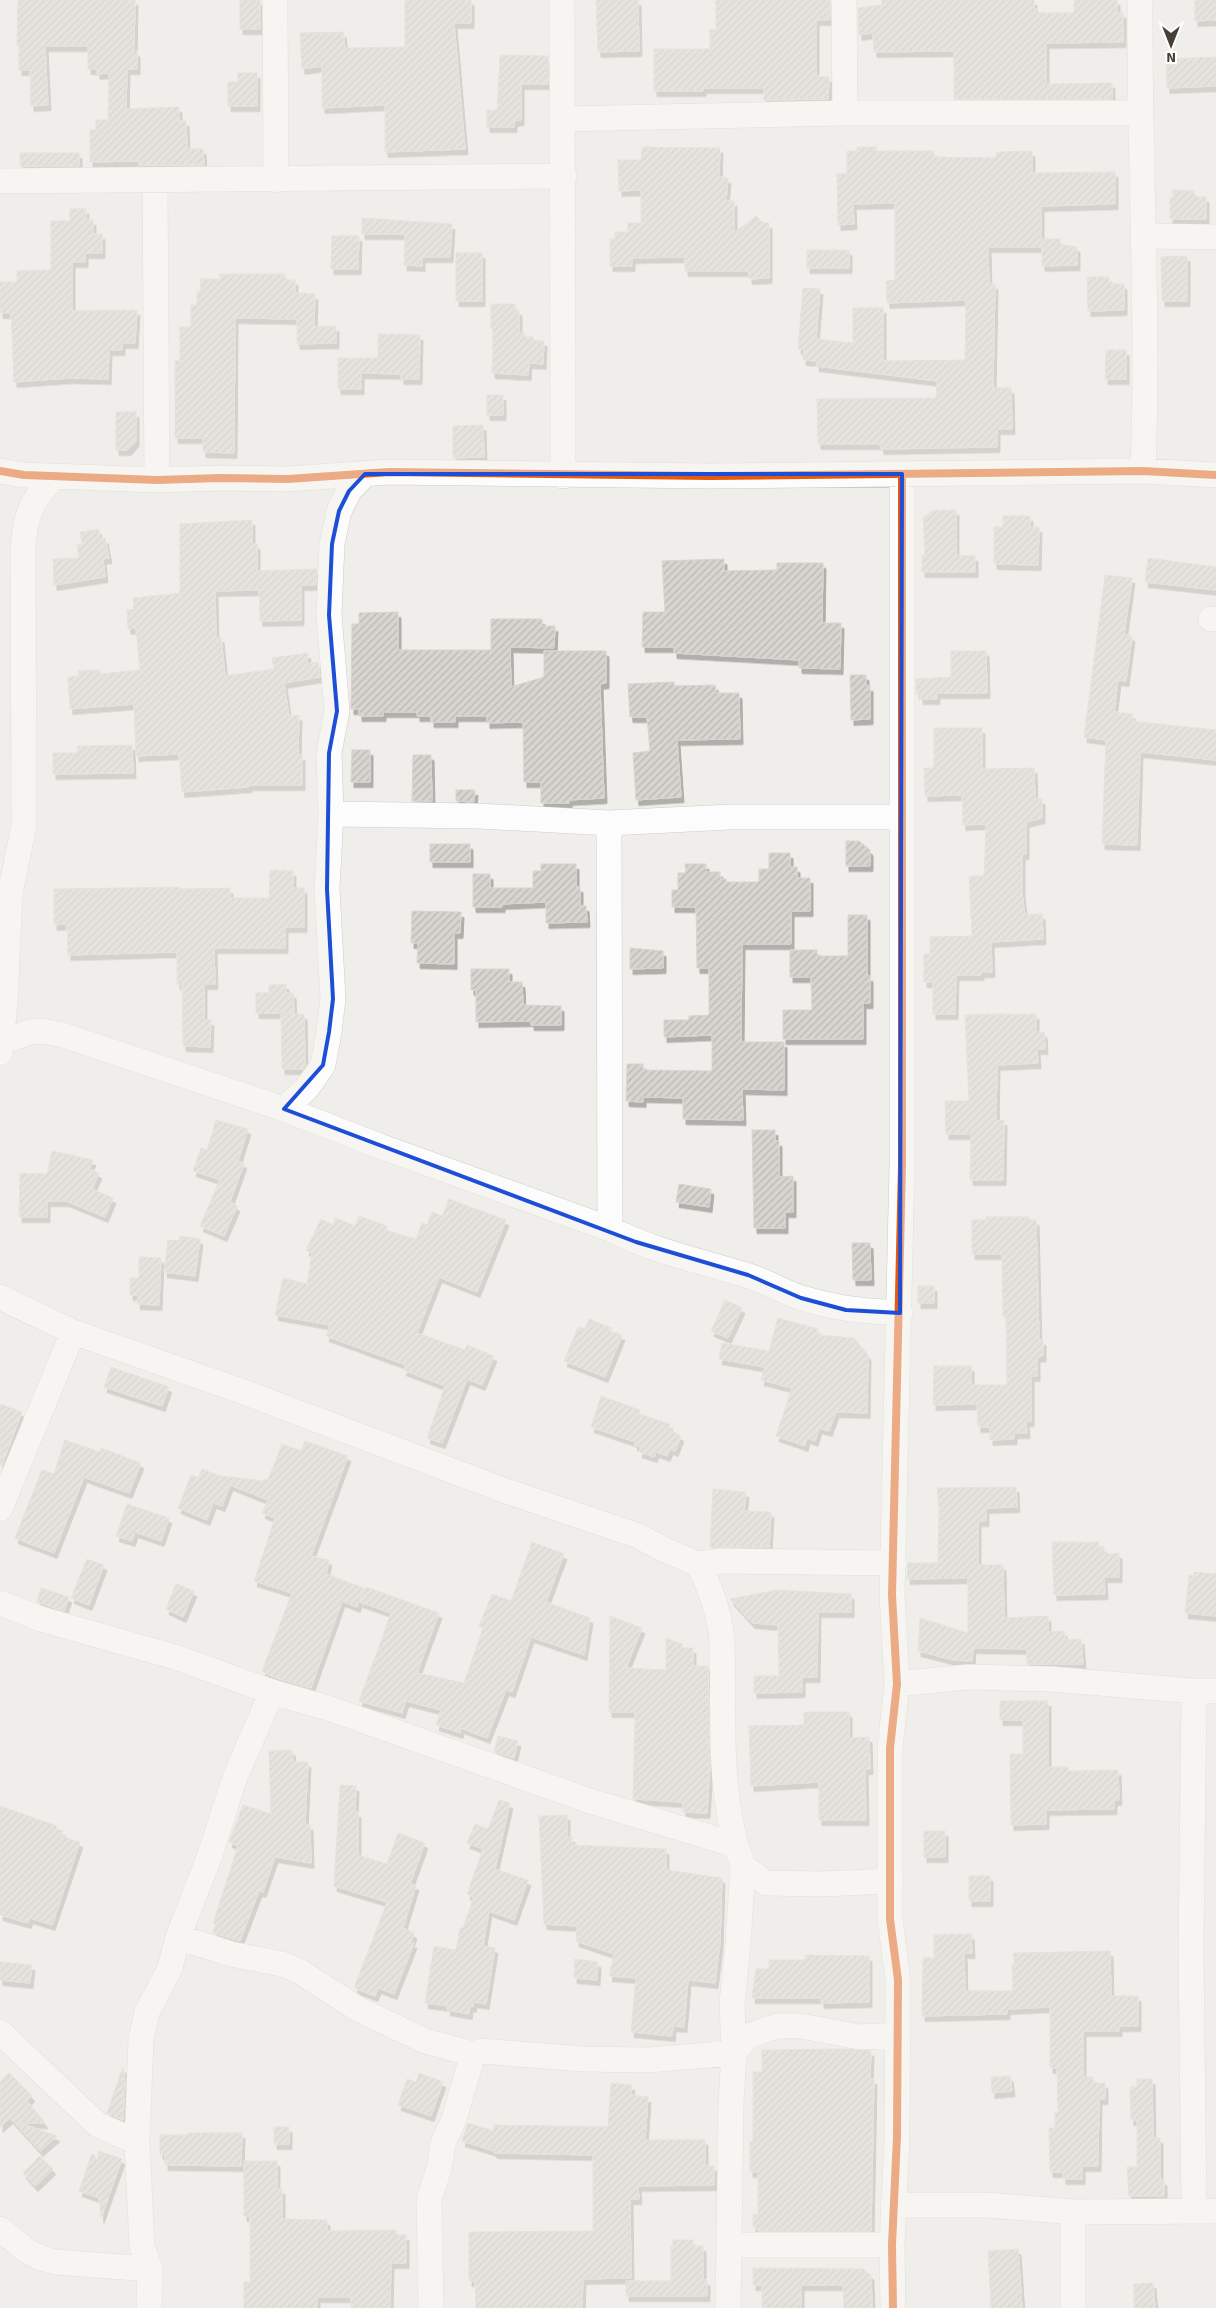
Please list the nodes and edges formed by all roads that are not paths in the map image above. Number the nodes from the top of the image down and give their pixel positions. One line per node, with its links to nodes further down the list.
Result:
1 (275, 0): 11 (street)
2 (562, 0): 7 (street)
3 (844, 0): 5 (street)
4 (1140, 0): 6 (street)
5 (845, 113): 6 (street); 7 (street)
6 (1139, 113): 12 (street)
7 (561, 119): 8 (street)
8 (564, 176): 11 (street); 19 (street)
9 (0, 180): 10 (street)
10 (155, 180): 11 (street); 21 (street)
11 (276, 180)
12 (1143, 236): 13 (street); 14 (street)
13 (1216, 237)
14 (1143, 471): 17 (street); 18 (street)
15 (0, 472): 20 (street)
16 (365, 474): 19 (street); 21 (street); 22 (street)
17 (902, 474): 19 (street); 23 (street)
18 (1216, 475)
19 (563, 476)
20 (54, 477): 21 (street); 25 (street)
21 (157, 480)
22 (331, 814): 24 (street); 26 (street)
23 (903, 817): 24 (street); 29 (street)
24 (609, 822): 27 (street)
25 (0, 1046): 26 (street)
26 (284, 1109): 27 (street)
27 (610, 1229): 29 (street)
28 (0, 1297): 30 (street)
29 (900, 1313): 32 (street)
30 (73, 1332): 31 (street); 33 (street)
31 (0, 1509)
32 (894, 1563): 33 (street); 35 (street)
33 (698, 1564): 38 (street)
34 (0, 1603): 37 (street)
35 (896, 1684): 36 (street); 39 (street)
36 (1205, 1691): 47 (street)
37 (272, 1692): 38 (street); 40 (street)
38 (740, 1856): 39 (street); 43 (street)
39 (891, 1881): 42 (street)
40 (178, 1938): 44 (street); 45 (street)
41 (0, 2032): 45 (street)
42 (898, 2035): 43 (street); 46 (street)
43 (734, 2053): 44 (street); 50 (street)
44 (473, 2054): 54 (street)
45 (137, 2142): 52 (street)
46 (893, 2205): 48 (street); 51 (street)
47 (1205, 2210): 48 (street)
48 (1073, 2212): 57 (street)
49 (0, 2229): 52 (street)
50 (729, 2245): 51 (street); 55 (street)
51 (892, 2245): 56 (street)
52 (150, 2268): 53 (street)
53 (148, 2308)
54 (431, 2308)
55 (728, 2308)
56 (894, 2308)
57 (1073, 2308)

